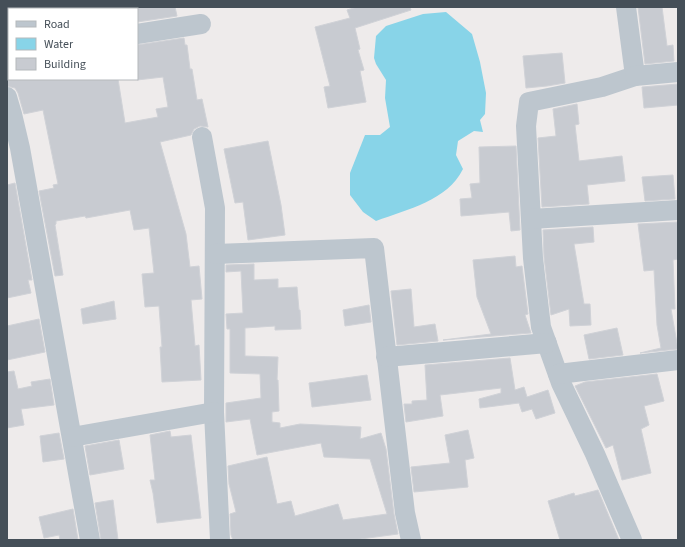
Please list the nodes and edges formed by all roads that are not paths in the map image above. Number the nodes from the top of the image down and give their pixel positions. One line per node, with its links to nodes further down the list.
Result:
1 (626, 7): 5 (street)
2 (201, 24): 3 (street)
3 (138, 34)
4 (678, 72): 5 (street)
5 (636, 76): 9 (street)
6 (7, 97): 16 (street)
7 (202, 138): 10 (street)
8 (678, 210): 9 (street)
9 (531, 219): 11 (street)
10 (215, 254): 12 (street); 15 (street)
11 (547, 343): 12 (street); 14 (street)
12 (386, 357): 19 (street)
13 (678, 360): 14 (street)
14 (558, 374): 20 (street)
15 (214, 412): 16 (street); 18 (street)
16 (72, 437): 17 (street)
17 (90, 540)
18 (220, 540)
19 (411, 540)
20 (632, 540)

